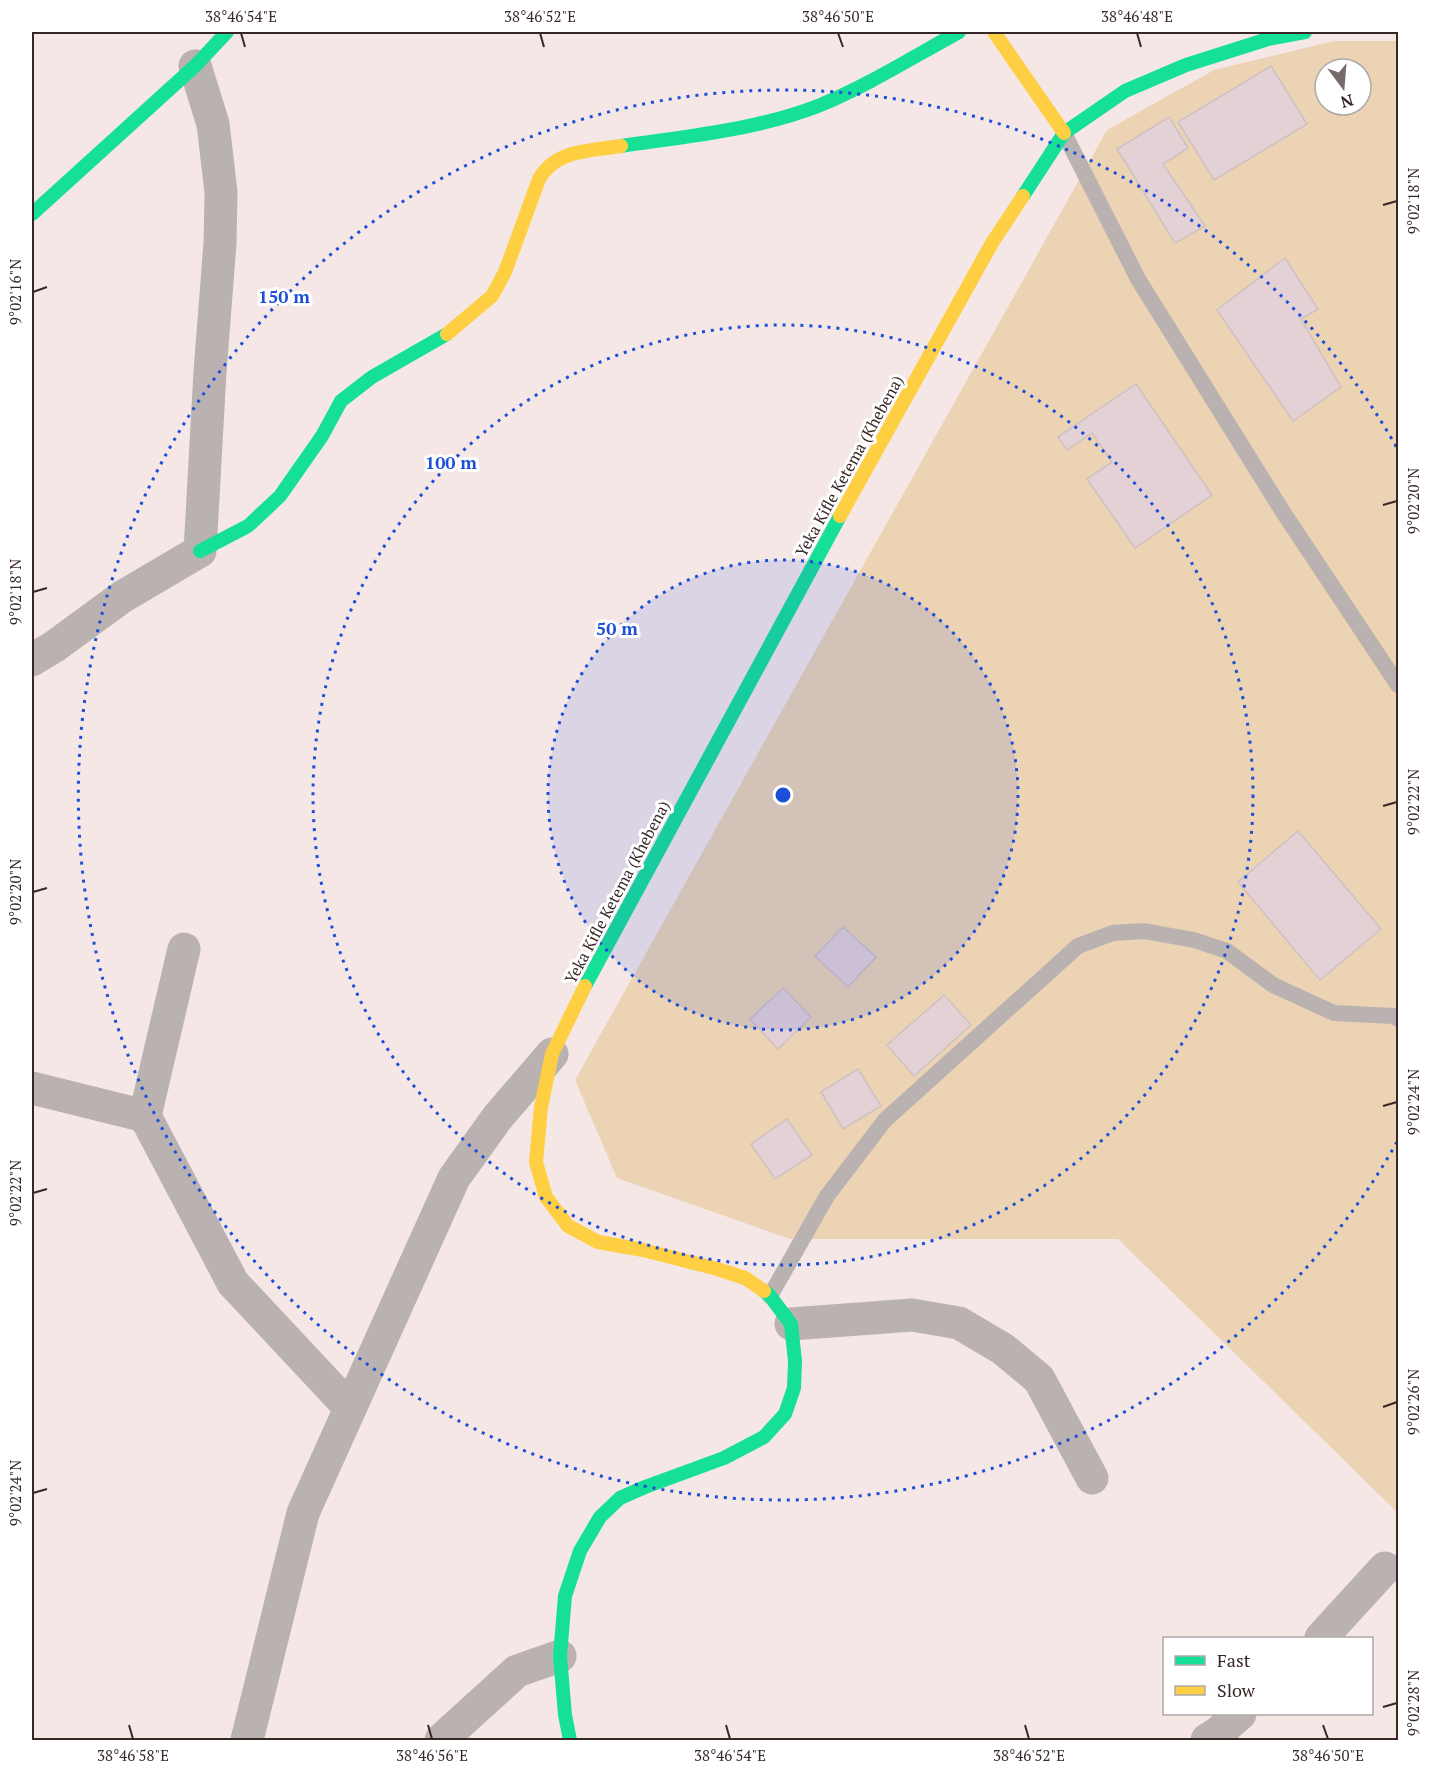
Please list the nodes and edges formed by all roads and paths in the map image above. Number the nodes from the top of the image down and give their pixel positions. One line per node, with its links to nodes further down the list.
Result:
1 (227, 32): 5 (main road)
2 (960, 32): 8 (main road)
3 (994, 32): 6 (main road)
4 (1305, 32): 6 (main road, Yeka Kifle Ketema (Khebena))
5 (195, 66): 7 (main road); 8 (street)
6 (1064, 133): 10 (lane); 13 (main road, Yeka Kifle Ketema (Khebena))
7 (32, 214)
8 (200, 551): 9 (street)
9 (32, 660)
10 (1398, 685)
11 (184, 949): 15 (street)
12 (1398, 1019): 16 (lane)
13 (552, 1054): 16 (main road, Yeka Kifle Ketema (Khebena)); 18 (street)
14 (32, 1088): 15 (street)
15 (145, 1116): 18 (street)
16 (770, 1296): 17 (main road, Yeka Kifle Ketema (Khebena))
17 (791, 1324): 19 (street); 22 (main road)
18 (350, 1408): 24 (street)
19 (1092, 1478)
20 (1385, 1568): 21 (street)
21 (1322, 1637)
22 (560, 1656): 25 (street); 26 (main road)
23 (1238, 1715): 27 (street)
24 (247, 1740)
25 (441, 1740)
26 (570, 1740)
27 (1207, 1740)

